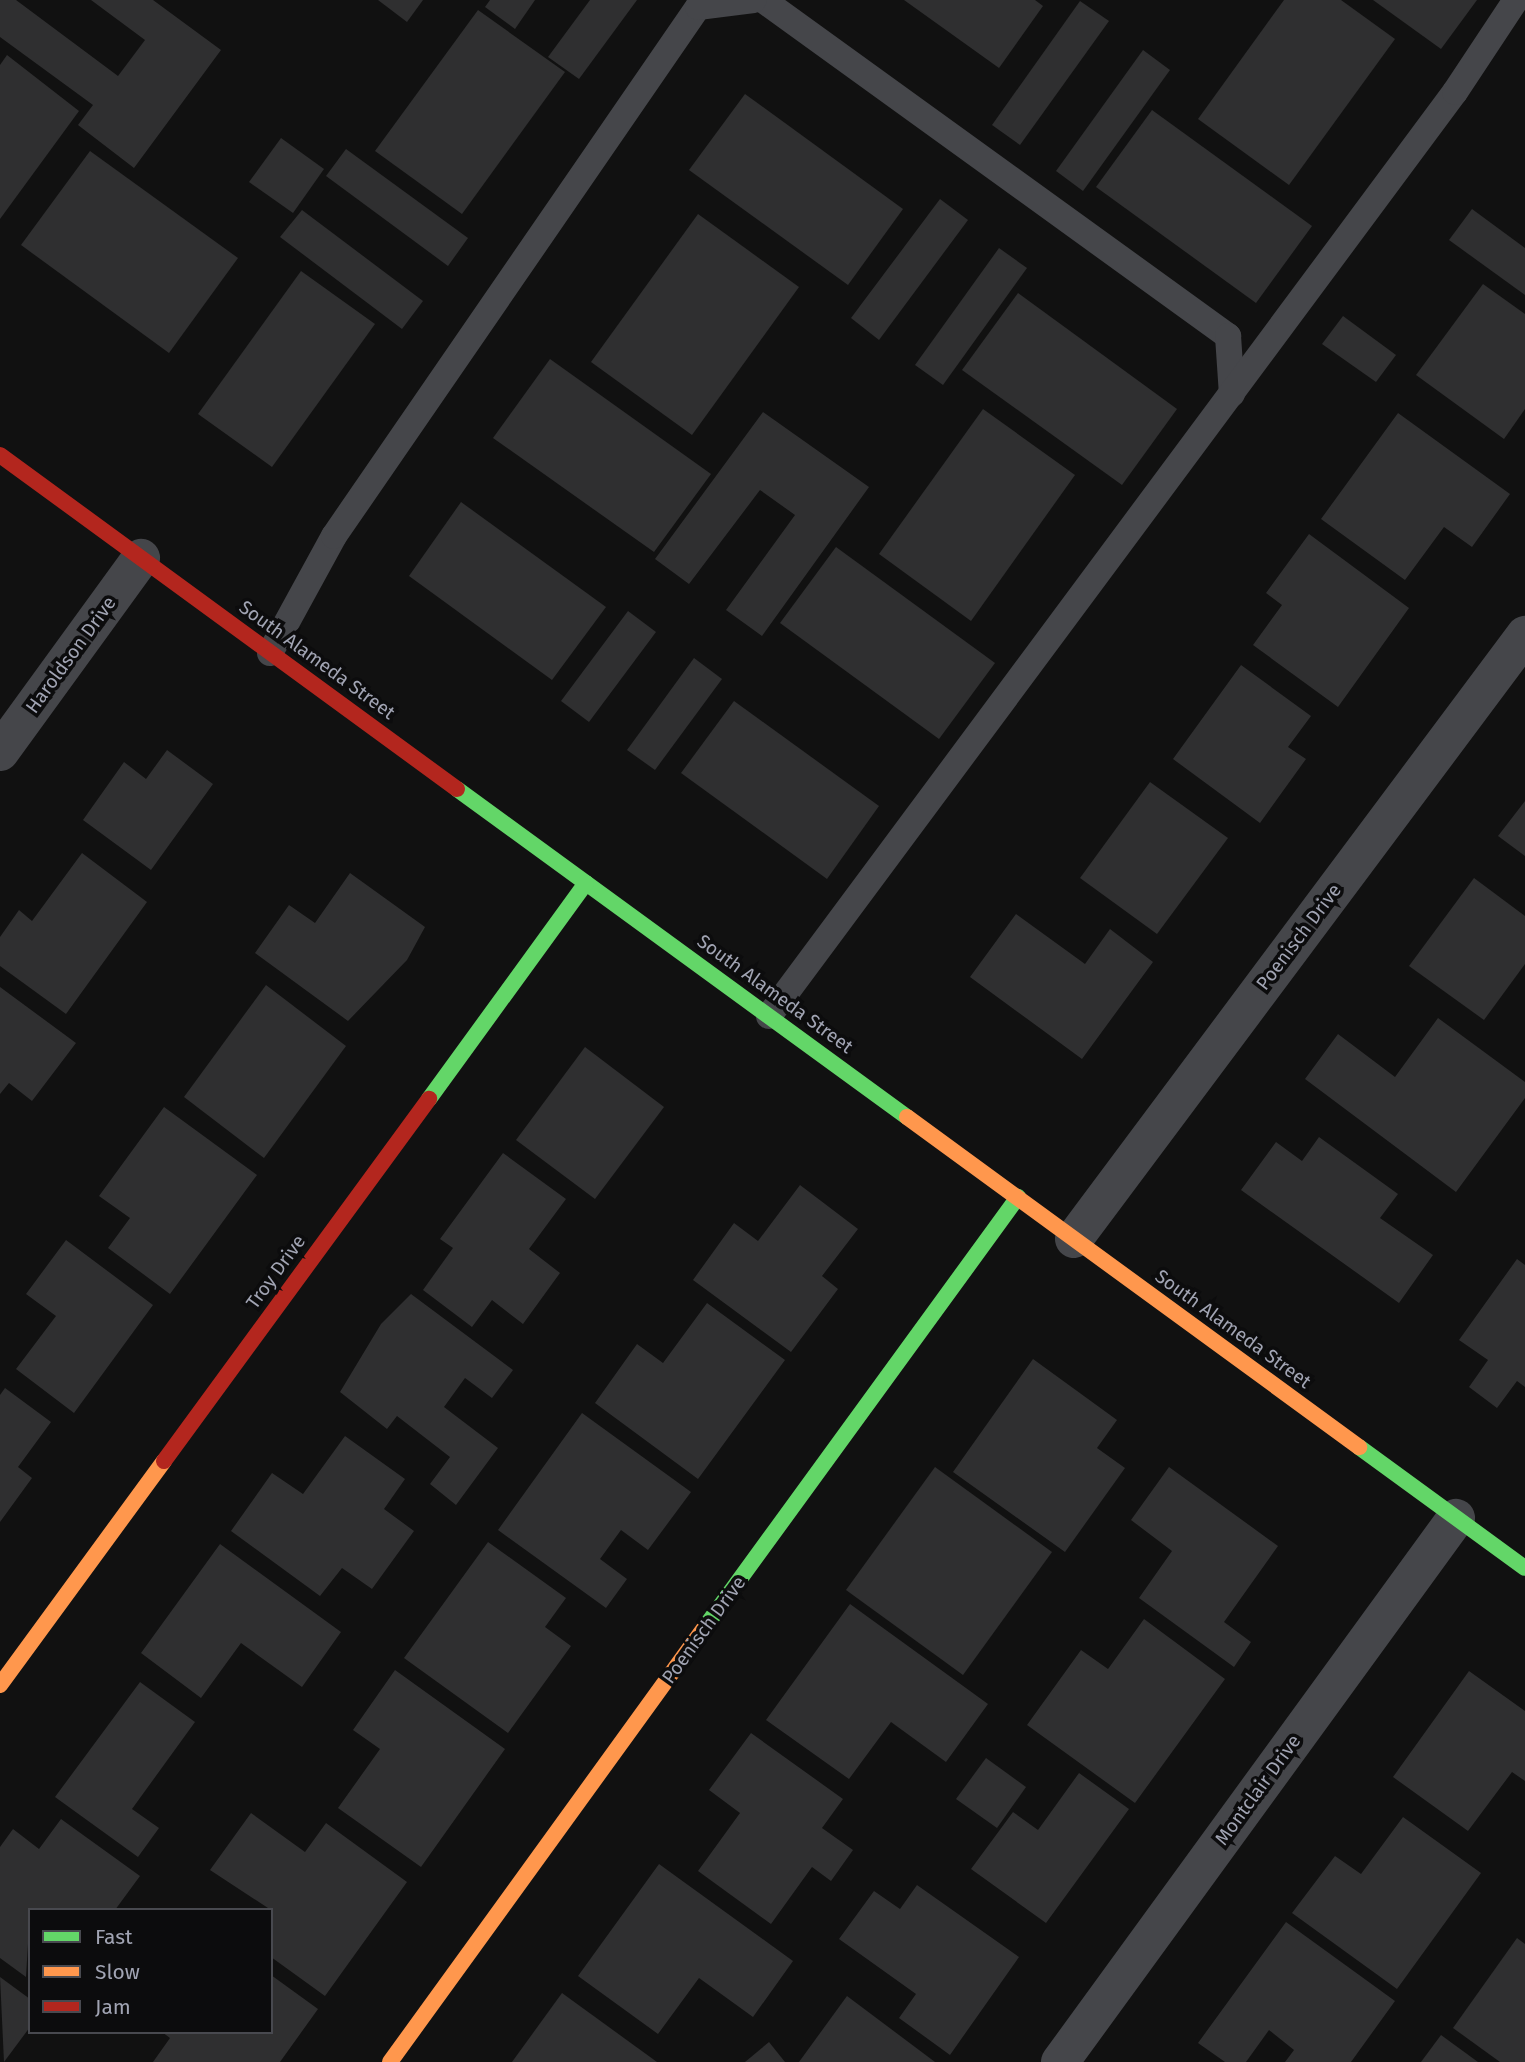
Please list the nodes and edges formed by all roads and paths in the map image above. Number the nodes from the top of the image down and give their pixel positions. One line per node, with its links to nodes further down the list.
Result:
1 (754, 0): 8 (lane)
2 (763, 0): 4 (lane)
3 (1516, 0): 4 (lane)
4 (1232, 394): 11 (lane)
5 (0, 455): 6 (street, South Alameda Street)
6 (141, 558): 8 (street, South Alameda Street); 9 (street, Haroldson Drive)
7 (1525, 635): 13 (street, Poenisch Drive)
8 (270, 653): 10 (street, South Alameda Street)
9 (0, 752)
10 (586, 883): 11 (street, South Alameda Street); 16 (street, Troy Drive)
11 (769, 1016): 12 (street, South Alameda Street)
12 (1018, 1197): 13 (street, South Alameda Street); 17 (street, Poenisch Drive)
13 (1074, 1239): 14 (street, South Alameda Street)
14 (1456, 1518): 15 (street, South Alameda Street); 18 (street, Montclair Drive)
15 (1525, 1568)
16 (0, 1685)
17 (390, 2062)
18 (1060, 2062)

